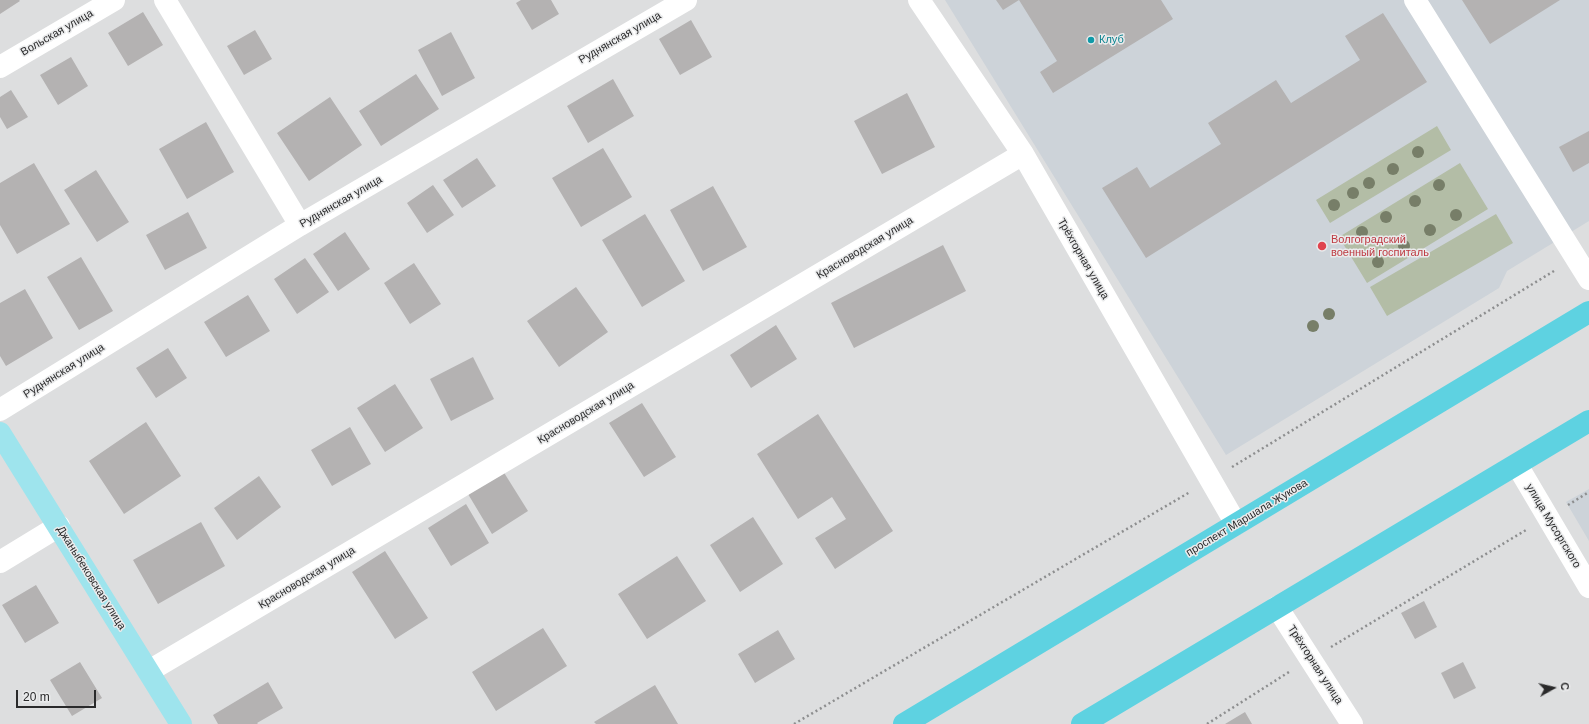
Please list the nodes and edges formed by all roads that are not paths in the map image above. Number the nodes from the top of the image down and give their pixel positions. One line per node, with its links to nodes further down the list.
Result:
1 (114, 0): 6 (street, Вольская улица)
2 (165, 0): 8 (street)
3 (686, 0): 8 (street, Руднянская улица)
4 (919, 0): 7 (street, Трёхгорная улица)
5 (1415, 0): 9 (street)
6 (0, 67)
7 (1023, 154): 15 (street, Трёхгорная улица); 20 (street, Красноводская улица)
8 (300, 226): 11 (street, Руднянская улица)
9 (1589, 278)
10 (1589, 312): 15 (highway, проспект Маршала Жукова)
11 (0, 410)
12 (1589, 421): 14 (highway)
13 (0, 433): 16 (main road, Джаныбековская улица)
14 (1517, 465): 18 (street, улица Мусоргского); 19 (highway)
15 (1236, 524): 22 (highway, проспект Маршала Жукова)
16 (59, 526): 17 (street); 20 (main road, Джаныбековская улица)
17 (0, 562)
18 (1589, 587)
19 (1277, 607): 23 (highway); 24 (street, Трёхгорная улица)
20 (149, 672): 21 (main road, Джаныбековская улица)
21 (181, 724)
22 (904, 724)
23 (1082, 724)
24 (1352, 724)

